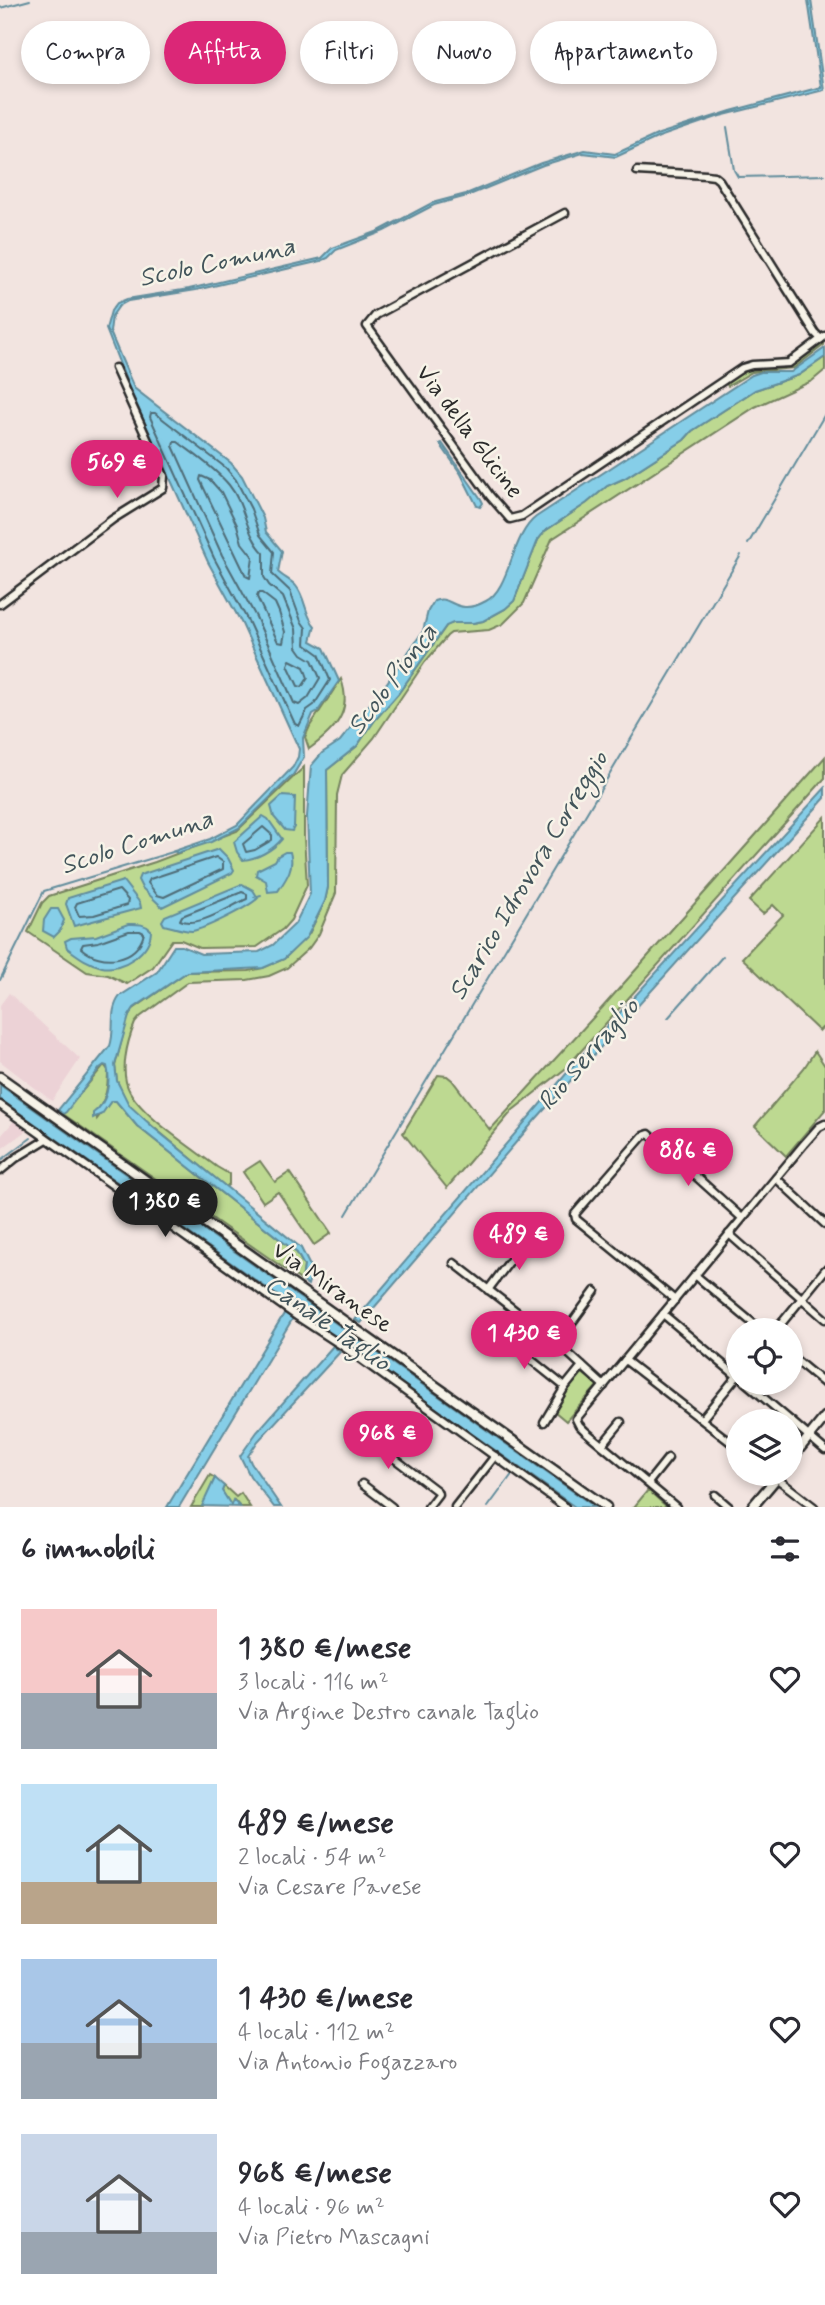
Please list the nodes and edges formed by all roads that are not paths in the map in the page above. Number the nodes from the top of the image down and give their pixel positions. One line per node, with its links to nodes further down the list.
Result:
1 (637, 171): 3 (street, Via della Glicine)
2 (565, 213): 3 (street, Via della Glicine)
3 (823, 337)
4 (115, 368): 5 (street)
5 (0, 604)
6 (0, 1077): 63 (main road, Via Miranese)
7 (0, 1105): 9 (street)
8 (825, 1124): 13 (street)
9 (47, 1139): 11 (street); 52 (street)
10 (721, 1140): 12 (street)
11 (0, 1171)
12 (692, 1172): 14 (street); 24 (street)
13 (776, 1178): 14 (street); 15 (street)
14 (742, 1218): 16 (street)
15 (825, 1224)
16 (729, 1234): 20 (street); 23 (street)
17 (528, 1237): 21 (street)
18 (454, 1263): 21 (street)
19 (825, 1270): 23 (street)
20 (695, 1275): 24 (street); 26 (street)
21 (488, 1290): 30 (street)
22 (595, 1292): 30 (street)
23 (802, 1298): 27 (street); 28 (street)
24 (675, 1300): 25 (street)
25 (663, 1314): 31 (street); 33 (street)
26 (747, 1318)
27 (785, 1318)
28 (825, 1319)
29 (499, 1334): 37 (street)
30 (557, 1343): 32 (street)
31 (625, 1360): 36 (street); 42 (street)
32 (582, 1366): 36 (street); 37 (street)
33 (726, 1366)
34 (803, 1366): 35 (street)
35 (825, 1384)
36 (604, 1386): 50 (street)
37 (565, 1387): 43 (street)
38 (726, 1390): 42 (street)
39 (760, 1395): 40 (street)
40 (777, 1409)
41 (825, 1418): 47 (main road)
42 (702, 1419): 48 (street)
43 (544, 1422)
44 (621, 1422): 50 (street)
45 (803, 1432): 47 (street)
46 (361, 1433): 60 (street)
47 (809, 1437): 49 (main road); 51 (street)
48 (726, 1438)
49 (803, 1444)
50 (602, 1445): 54 (street)
51 (825, 1450)
52 (495, 1456): 61 (street); 62 (street)
53 (668, 1458): 54 (street)
54 (648, 1483): 64 (street)
55 (362, 1484): 59 (street)
56 (768, 1486): 66 (main road)
57 (789, 1486): 67 (street)
58 (715, 1495): 65 (street)
59 (391, 1507)
60 (428, 1507)
61 (455, 1507)
62 (565, 1507)
63 (606, 1507)
64 (676, 1507)
65 (729, 1507)
66 (752, 1507)
67 (814, 1507)

